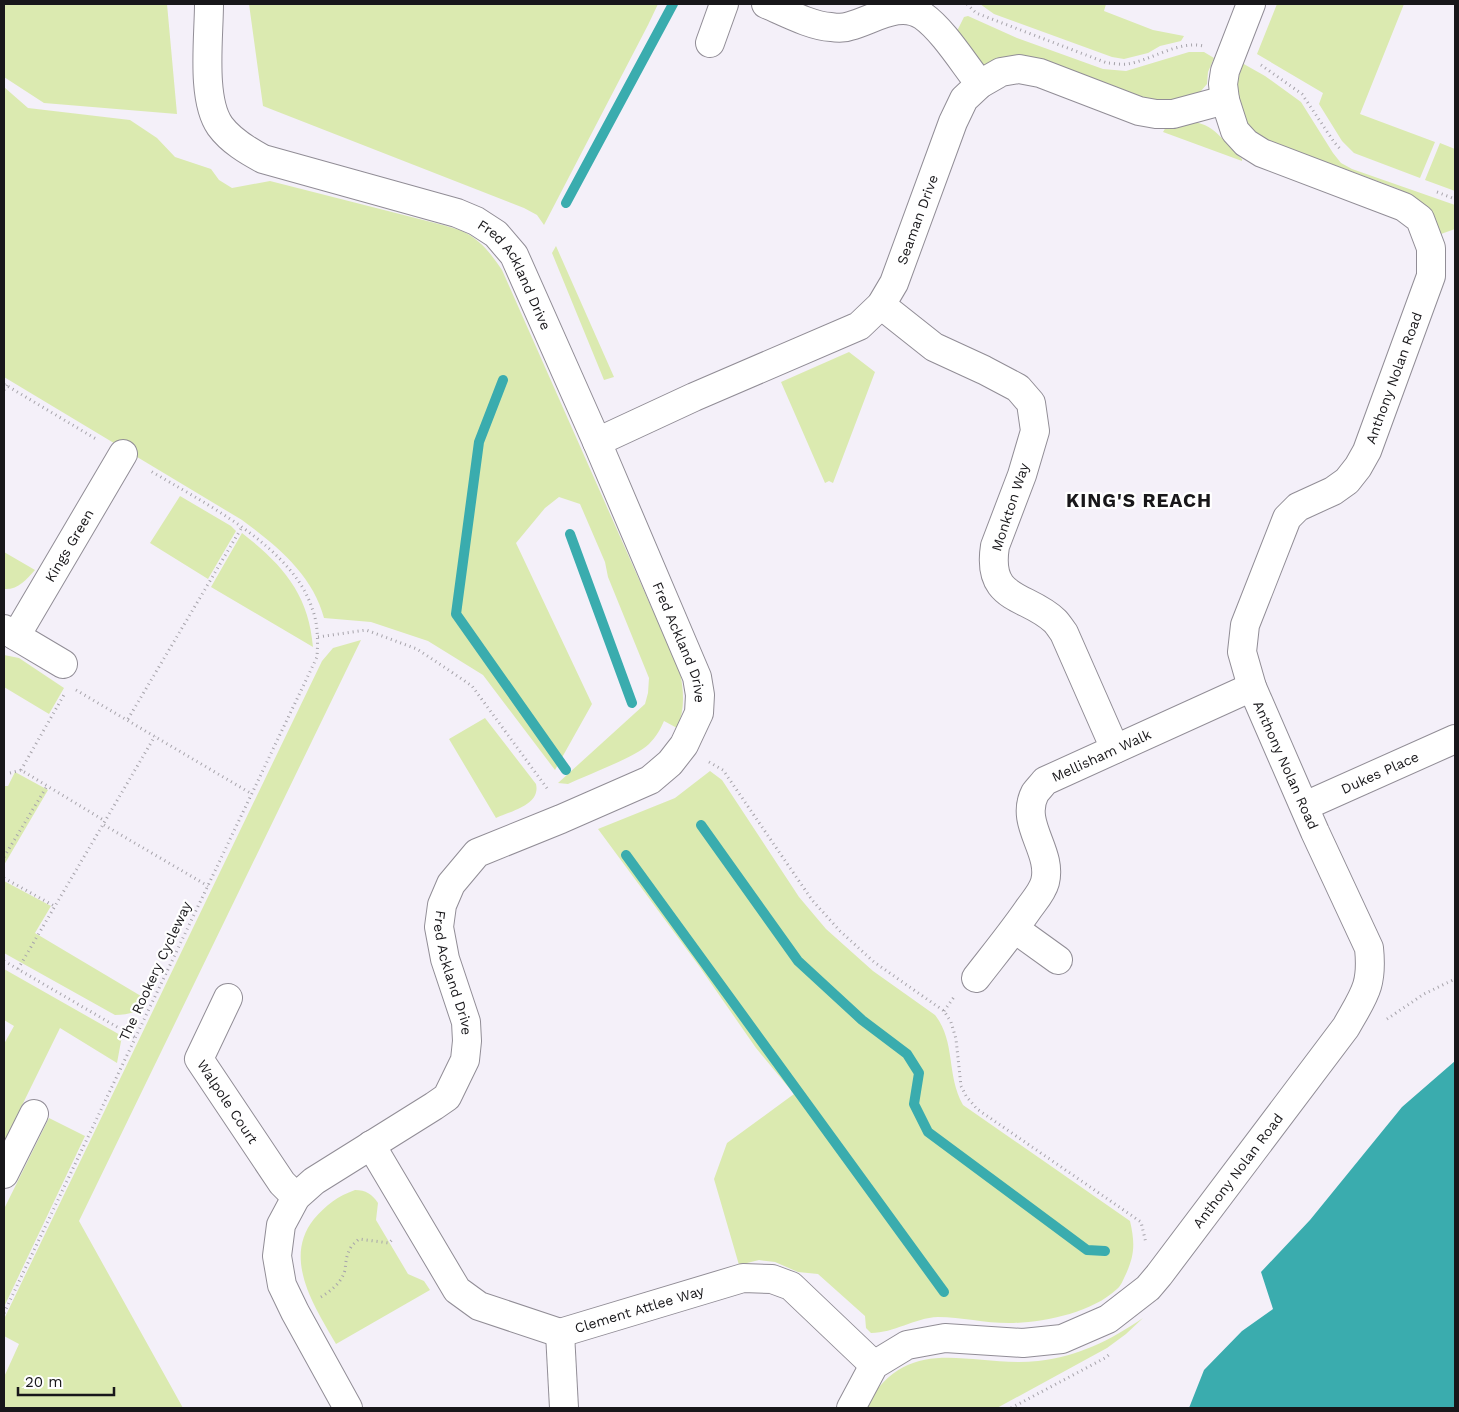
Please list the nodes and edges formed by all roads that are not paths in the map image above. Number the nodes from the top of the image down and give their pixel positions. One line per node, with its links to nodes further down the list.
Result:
1 (210, 4): 9 (street, Fred Ackland Drive)
2 (724, 4): 5 (street)
3 (766, 4): 6 (street)
4 (1250, 4): 7 (street, Anthony Nolan Road)
5 (710, 44)
6 (980, 84): 7 (street, Seaman Drive); 8 (street, Seaman Drive)
7 (1224, 100): 13 (street, Anthony Nolan Road)
8 (881, 305): 9 (street, Seaman Drive); 15 (street, Monkton Way)
9 (597, 442): 22 (street, Fred Ackland Drive)
10 (123, 454): 11 (street, Kings Green)
11 (10, 632): 12 (street, Kings Green)
12 (66, 675)
13 (1252, 687): 15 (street, Mellisham Walk); 16 (street, Anthony Nolan Road)
14 (1455, 738): 16 (street, Dukes Place)
15 (1115, 749): 17 (street, Mellisham Walk)
16 (1304, 806): 26 (street, Anthony Nolan Road)
17 (1015, 929): 18 (street); 19 (street, Mellisham Walk)
18 (1058, 960)
19 (976, 978)
20 (228, 998): 24 (street, Walpole Court)
21 (34, 1114): 23 (street)
22 (371, 1145): 24 (street, Fred Ackland Drive); 25 (street, Clement Attlee Way)
23 (4, 1174)
24 (296, 1198): 27 (street, Fred Ackland Drive)
25 (560, 1333): 26 (street, Clement Attlee Way); 28 (street)
26 (874, 1365): 29 (street)
27 (348, 1408)
28 (564, 1408)
29 (851, 1408)

